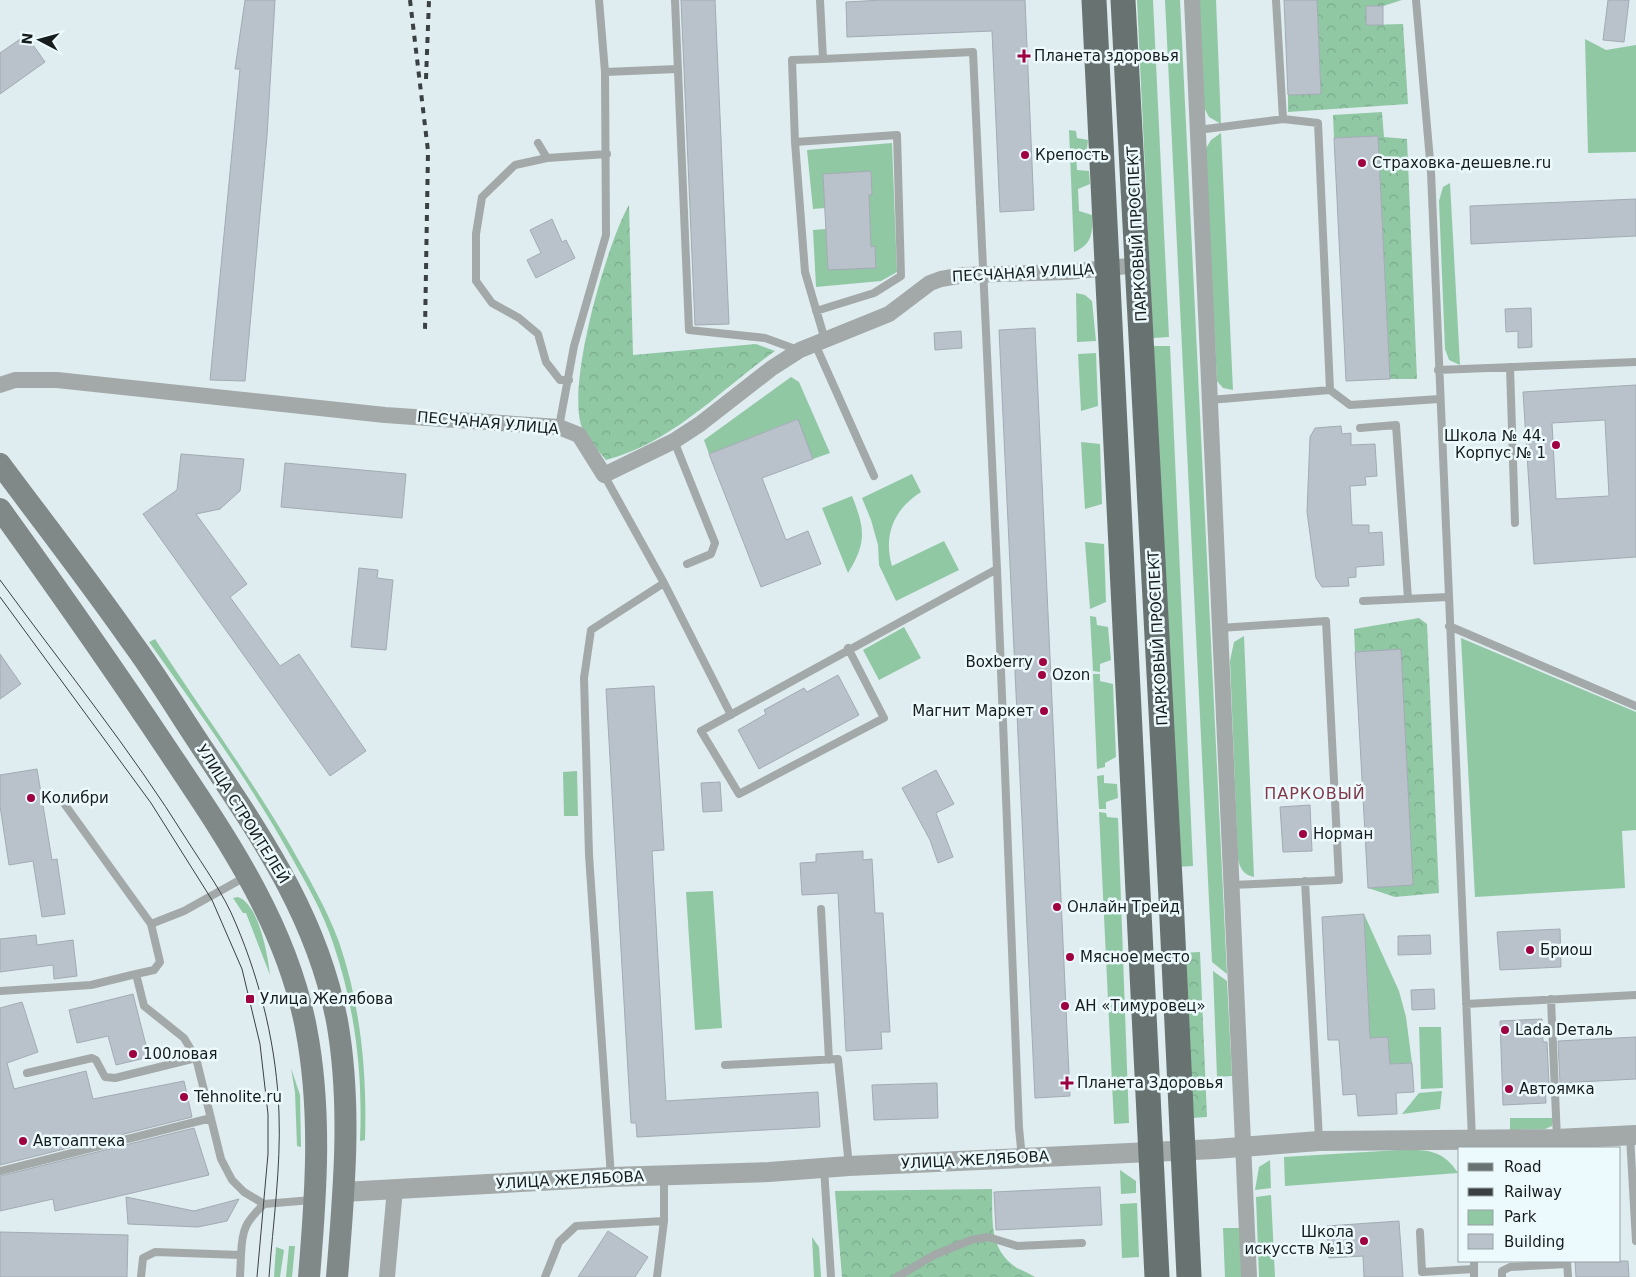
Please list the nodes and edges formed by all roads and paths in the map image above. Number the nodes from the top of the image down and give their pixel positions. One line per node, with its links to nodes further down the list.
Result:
1 (599, 0): 11 (lane)
2 (675, 0): 10 (lane)
3 (820, 0): 9 (lane)
4 (1094, 0): 19 (main road, ПАРКОВЫЙ ПРОСПЕКТ)
5 (1123, 0): 18 (main road, ПАРКОВЫЙ ПРОСПЕКТ)
6 (1192, 0): 13 (street)
7 (1276, 0): 12 (lane)
8 (1416, 0): 25 (lane)
9 (823, 59): 14 (lane); 20 (lane)
10 (677, 69): 11 (lane); 22 (lane)
11 (605, 72): 16 (lane)
12 (1283, 119): 13 (lane); 28 (lane)
13 (1198, 130): 30 (street)
14 (795, 142): 21 (lane); 21 (lane)
15 (538, 143): 17 (lane)
16 (607, 154): 17 (lane); 26 (lane)
17 (547, 158): 26 (lane)
18 (1139, 265): 19 (street, ПЕСЧАНАЯ УЛИЦА); 71 (main road, ПАРКОВЫЙ ПРОСПЕКТ)
19 (1109, 267): 20 (street, ПЕСЧАНАЯ УЛИЦА); 72 (main road, ПАРКОВЫЙ ПРОСПЕКТ)
20 (984, 275): 22 (street, ПЕСЧАНАЯ УЛИЦА); 40 (lane)
21 (816, 311): 22 (lane)
22 (813, 345): 33 (street, ПЕСЧАНАЯ УЛИЦА); 36 (lane)
23 (1636, 362): 24 (lane)
24 (1510, 367): 25 (lane); 38 (lane)
25 (1438, 370): 29 (lane)
26 (569, 380): 31 (lane)
27 (0, 385): 31 (street, ПЕСЧАНАЯ УЛИЦА)
28 (1330, 390): 29 (lane); 30 (lane)
29 (1439, 399): 42 (lane)
30 (1210, 400): 46 (street)
31 (559, 427): 35 (street, ПЕСЧАНАЯ УЛИЦА)
32 (1360, 428): 43 (lane)
33 (674, 441): 35 (street, ПЕСЧАНАЯ УЛИЦА); 39 (lane)
34 (0, 464): 81 (main road, УЛИЦА СТРОИТЕЛЕЙ)
35 (604, 475): 41 (lane)
36 (874, 476)
37 (0, 509): 51 (main road, УЛИЦА СТРОИТЕЛЕЙ)
38 (1515, 523)
39 (687, 564)
40 (997, 569): 47 (lane); 73 (lane)
41 (664, 583): 49 (lane); 78 (lane)
42 (1448, 596): 43 (lane); 45 (lane)
43 (1408, 599): 44 (lane)
44 (1363, 602)
45 (1449, 626): 48 (lane); 60 (lane)
46 (1220, 628): 52 (lane); 53 (street)
47 (848, 648): 49 (lane); 49 (lane)
48 (1636, 706)
49 (731, 715)
50 (63, 802): 55 (lane)
51 (248, 875): 55 (lane); 82 (main road, УЛИЦА СТРОИТЕЛЕЙ)
52 (1305, 882): 53 (lane); 67 (lane)
53 (1232, 885): 70 (street)
54 (821, 908): 62 (lane)
55 (151, 924): 56 (lane)
56 (136, 974): 57 (lane); 61 (lane)
57 (0, 991)
58 (1636, 995): 59 (lane)
59 (1551, 999): 60 (lane); 69 (lane)
60 (1466, 1004): 68 (lane)
61 (196, 1058): 64 (lane); 65 (lane)
62 (829, 1060): 63 (lane); 74 (lane)
63 (725, 1065)
64 (27, 1073)
65 (211, 1118): 76 (lane); 83 (lane)
66 (1633, 1136): 69 (street, УЛИЦА ЖЕЛЯБОВА); 77 (lane)
67 (1319, 1140): 68 (street, УЛИЦА ЖЕЛЯБОВА); 70 (street, УЛИЦА ЖЕЛЯБОВА)
68 (1472, 1144): 69 (street, УЛИЦА ЖЕЛЯБОВА)
69 (1558, 1144)
70 (1242, 1147): 71 (street, УЛИЦА ЖЕЛЯБОВА); 103 (street)
71 (1184, 1150): 72 (street, УЛИЦА ЖЕЛЯБОВА); 102 (main road, ПАРКОВЫЙ ПРОСПЕКТ)
72 (1151, 1151): 73 (street, УЛИЦА ЖЕЛЯБОВА); 101 (main road, ПАРКОВЫЙ ПРОСПЕКТ)
73 (1022, 1158): 74 (street, УЛИЦА ЖЕЛЯБОВА)
74 (848, 1166): 75 (street, УЛИЦА ЖЕЛЯБОВА)
75 (824, 1168): 79 (street, УЛИЦА ЖЕЛЯБОВА); 99 (lane)
76 (0, 1171)
77 (1634, 1173): 86 (lane)
78 (611, 1177): 79 (street, УЛИЦА ЖЕЛЯБОВА); 80 (street, УЛИЦА ЖЕЛЯБОВА)
79 (664, 1177): 84 (lane)
80 (395, 1189): 81 (street, УЛИЦА ЖЕЛЯБОВА); 96 (street)
81 (343, 1192): 82 (main road, УЛИЦА ЖЕЛЯБОВА); 95 (main road, УЛИЦА СТРОИТЕЛЕЙ)
82 (314, 1200): 83 (lane); 94 (main road, УЛИЦА СТРОИТЕЛЕЙ)
83 (264, 1204): 88 (lane)
84 (664, 1221): 97 (lane); 98 (lane)
85 (1420, 1232): 91 (lane)
86 (1636, 1241)
87 (1082, 1243): 100 (lane)
88 (241, 1254): 92 (lane); 93 (lane)
89 (1567, 1262): 104 (lane); 105 (lane)
90 (1474, 1269): 91 (lane)
91 (1422, 1275)
92 (140, 1277)
93 (240, 1277)
94 (309, 1277)
95 (337, 1277)
96 (387, 1277)
97 (544, 1277)
98 (658, 1277)
99 (831, 1277)
100 (897, 1277)
101 (1157, 1277)
102 (1189, 1277)
103 (1249, 1277)
104 (1502, 1277)
105 (1568, 1277)

